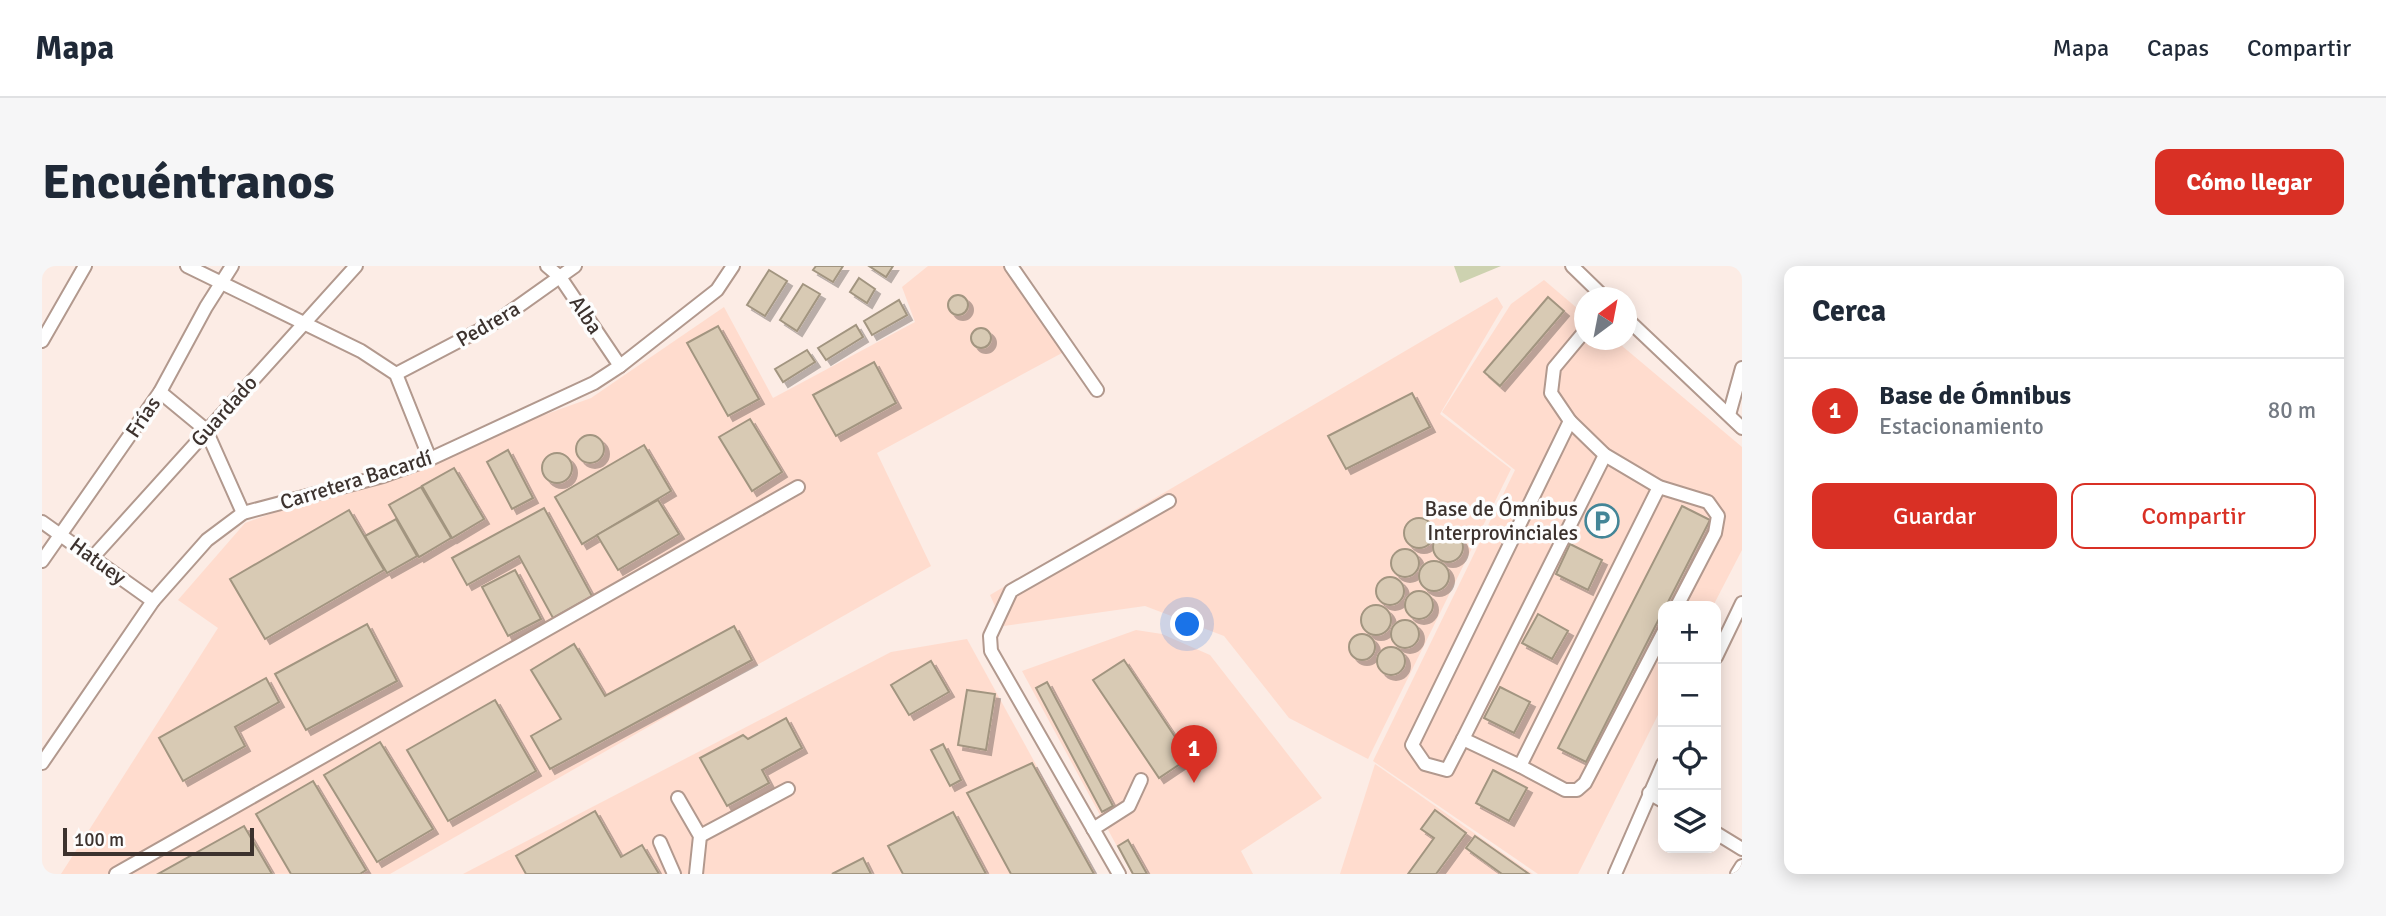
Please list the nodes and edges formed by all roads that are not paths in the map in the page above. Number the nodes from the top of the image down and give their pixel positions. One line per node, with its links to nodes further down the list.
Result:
1 (85, 266): 15 (street)
2 (187, 266): 11 (street)
3 (232, 266): 11 (street, Frías)
4 (356, 266): 13 (street, Guardado)
5 (547, 266): 10 (street, Alba)
6 (575, 266): 10 (street, Pedrera)
7 (733, 266): 17 (street, Carretera Bacardí)
8 (1011, 266): 20 (street)
9 (1572, 266): 12 (street)
10 (560, 277): 17 (street, Alba); 19 (street, Pedrera)
11 (221, 284): 13 (street); 21 (street, Frías)
12 (1594, 287)
13 (304, 324): 19 (street); 25 (street, Guardado)
14 (1637, 328): 22 (street)
15 (42, 341)
16 (1574, 344): 23 (street)
17 (620, 366): 27 (street, Carretera Bacardí)
18 (1742, 368): 22 (street)
19 (396, 374): 27 (street)
20 (1097, 390)
21 (160, 392): 25 (street); 33 (street, Frías)
22 (1729, 415): 24 (street)
23 (1570, 421): 26 (street); 41 (street)
24 (1742, 428)
25 (206, 430): 31 (street); 34 (street, Guardado)
26 (1605, 455): 29 (street); 41 (street)
27 (430, 459): 31 (street, Carretera Bacardí)
28 (798, 487): 56 (street)
29 (1659, 487): 37 (street); 43 (street)
30 (1168, 501): 50 (street)
31 (243, 513): 36 (street, Carretera Bacardí)
32 (42, 522): 33 (street, Hatuey)
33 (62, 535): 34 (street, Hatuey); 35 (street, Frías)
34 (93, 557): 36 (street, Hatuey)
35 (42, 561)
36 (153, 601): 42 (street, Carretera Bacardí)
37 (1680, 601)
38 (1742, 603): 40 (street)
39 (1658, 643): 43 (street)
40 (1721, 647)
41 (1463, 739): 43 (street)
42 (42, 763)
43 (1520, 766)
44 (1658, 774): 47 (street)
45 (1141, 780): 50 (street)
46 (788, 789): 51 (street)
47 (1649, 793): 49 (street); 60 (street)
48 (678, 798): 51 (street)
49 (1658, 798)
50 (1093, 829): 59 (street)
51 (700, 836): 58 (street)
52 (1721, 836): 54 (street)
53 (660, 842): 57 (street)
54 (1742, 849)
55 (1742, 866): 61 (street)
56 (116, 874)
57 (674, 874)
58 (696, 874)
59 (1119, 874)
60 (1615, 874)
61 (1737, 874)

